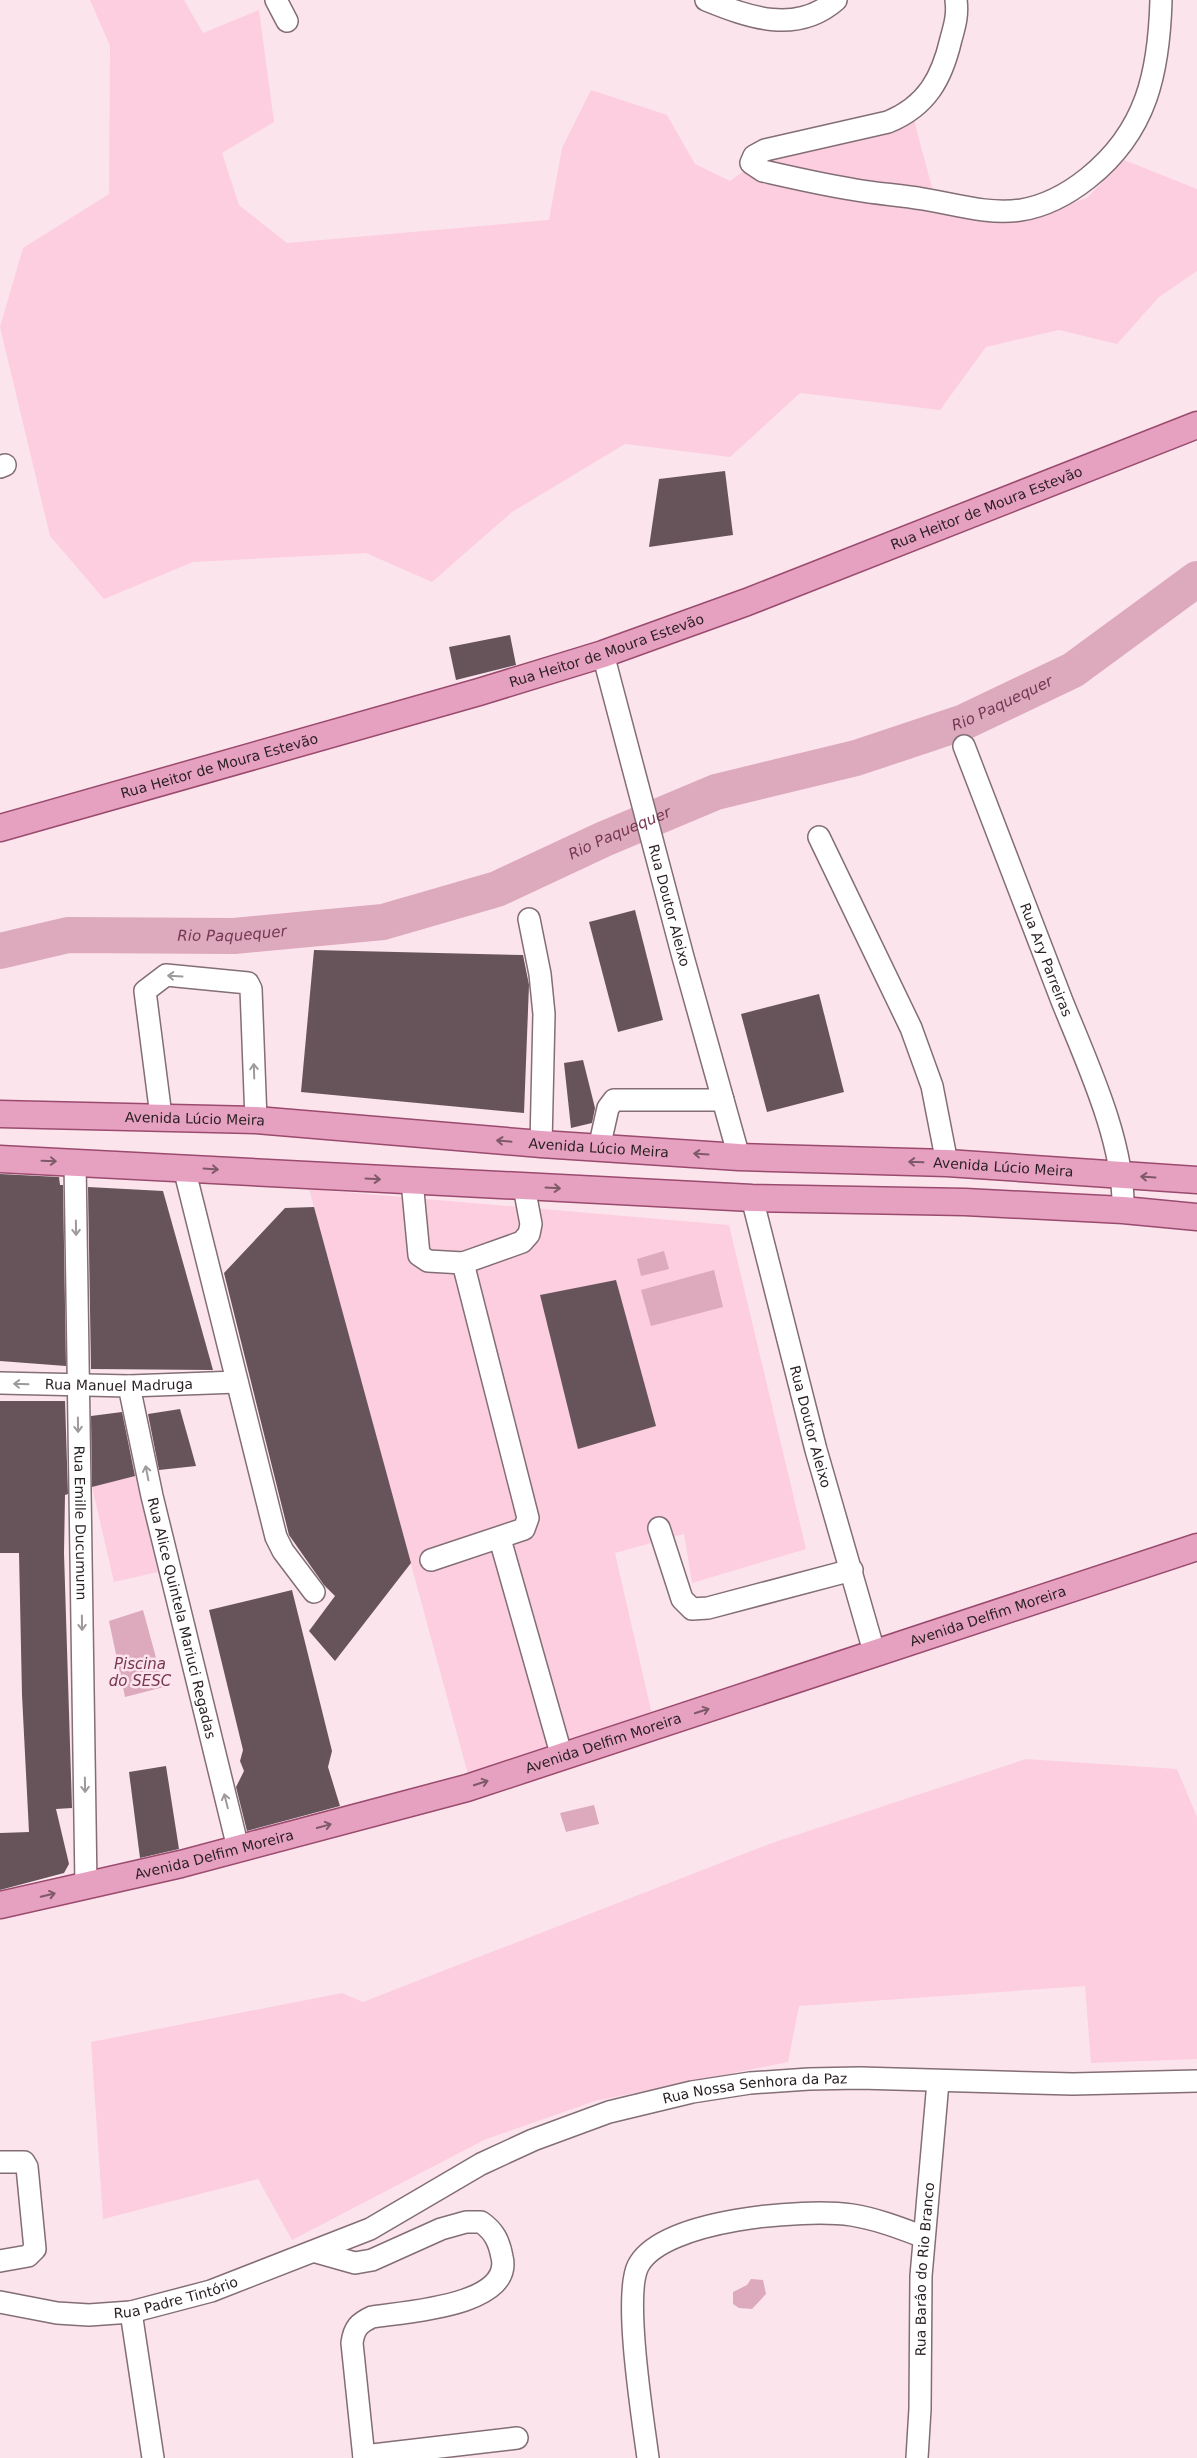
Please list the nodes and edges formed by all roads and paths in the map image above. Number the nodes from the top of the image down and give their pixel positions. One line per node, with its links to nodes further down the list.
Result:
1 (276, 0): 6 (street)
2 (706, 0): 3 (street)
3 (836, 0)
4 (956, 0): 5 (street)
5 (1161, 0)
6 (287, 21)
7 (1197, 425): 8 (main road, Rua Heitor de Moura Estevão)
8 (603, 654): 10 (main road, Rua Heitor de Moura Estevão); 13 (street, Rua Doutor Aleixo)
9 (964, 746): 24 (street, Rua Ary Parreiras)
10 (0, 828)
11 (820, 837): 22 (street)
12 (529, 919): 17 (street)
13 (722, 1100): 18 (street); 19 (street, Rua Doutor Aleixo)
14 (0, 1114): 15 (main road, Avenida Lúcio Meira)
15 (161, 1116): 16 (main road, Avenida Lúcio Meira); 16 (street, one-way to 15)
16 (256, 1120): 17 (main road, Avenida Lúcio Meira, one-way to 16)
17 (541, 1144): 18 (main road, Avenida Lúcio Meira)
18 (599, 1148): 19 (main road, Avenida Lúcio Meira, one-way to 18)
19 (740, 1157): 22 (main road, Avenida Lúcio Meira, one-way to 19)
20 (0, 1159): 21 (main road, one-way to 21)
21 (75, 1162): 23 (main road); 34 (street, Rua Emille Ducumunn, one-way to 34)
22 (947, 1163): 24 (main road, Avenida Lúcio Meira)
23 (184, 1168): 26 (main road, one-way to 26); 32 (street)
24 (1121, 1175): 25 (main road, Avenida Lúcio Meira, one-way to 24); 29 (street, Rua Ary Parreiras)
25 (1197, 1180)
26 (412, 1181): 27 (main road); 31 (street)
27 (524, 1187): 28 (main road, one-way to 28); 31 (street)
28 (752, 1198): 29 (main road); 40 (street, Rua Doutor Aleixo)
29 (1123, 1210): 30 (main road)
30 (1197, 1218)
31 (463, 1263): 37 (street)
32 (236, 1382): 35 (street, Rua Manuel Madruga); 41 (street)
33 (0, 1383): 34 (street, Rua Manuel Madruga, one-way to 33)
34 (78, 1386): 35 (street, Rua Manuel Madruga); 45 (street, Rua Emille Ducumunn, one-way to 45)
35 (129, 1386): 44 (street, Rua Alice Quintela Mariuci Regadas, one-way to 35)
36 (658, 1528): 40 (street)
37 (500, 1539): 39 (street); 43 (street)
38 (1197, 1547): 42 (main road, Avenida Delfim Moreira)
39 (431, 1560)
40 (852, 1570): 42 (street, Rua Doutor Aleixo)
41 (314, 1592)
42 (875, 1655): 43 (main road, Avenida Delfim Moreira, one-way to 42)
43 (562, 1757): 44 (main road, Avenida Delfim Moreira, one-way to 43)
44 (238, 1848): 45 (main road, Avenida Delfim Moreira)
45 (86, 1886): 46 (main road, Avenida Delfim Moreira, one-way to 45)
46 (0, 1905)
47 (1197, 2081): 48 (street, Rua Nossa Senhora da Paz)
48 (938, 2082): 50 (street, Rua Barâo do Rio Branco); 51 (street, Rua Nossa Senhora da Paz)
49 (0, 2162): 53 (street)
50 (924, 2237): 59 (street); 60 (street, Rua Barâo do Rio Branco)
51 (344, 2240): 52 (street, Rua Padre Tintório)
52 (316, 2252): 55 (street, Rua Padre Tintório); 57 (street)
53 (0, 2261)
54 (0, 2302): 55 (street, Rua Padre Tintório)
55 (131, 2312): 58 (street)
56 (517, 2438): 57 (street)
57 (364, 2457)
58 (153, 2458)
59 (648, 2458)
60 (917, 2458)

